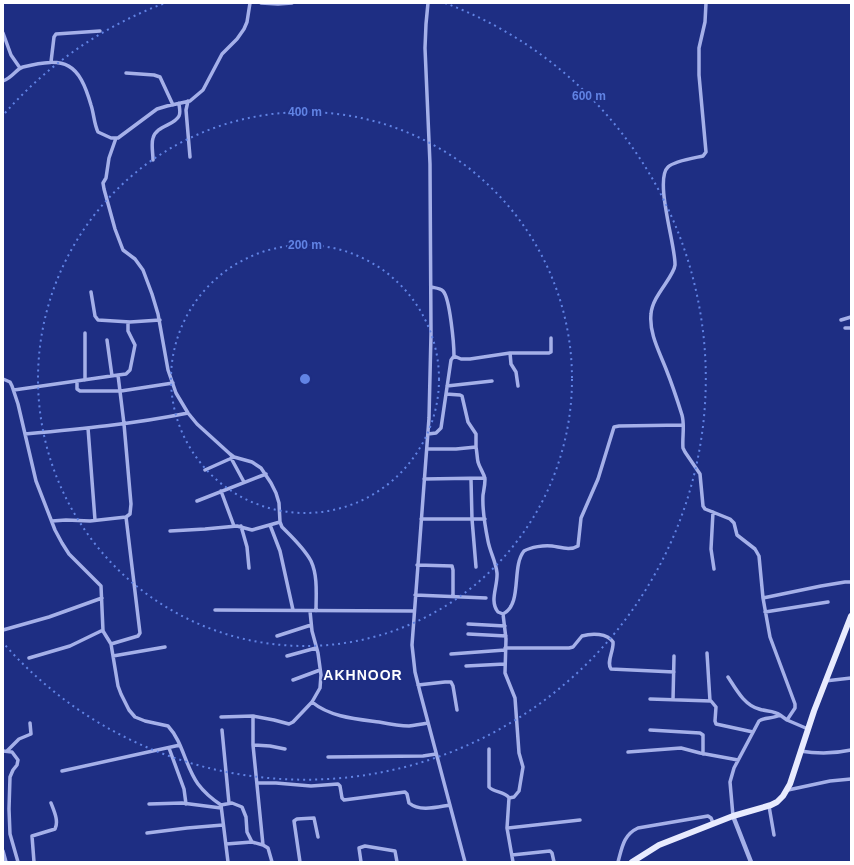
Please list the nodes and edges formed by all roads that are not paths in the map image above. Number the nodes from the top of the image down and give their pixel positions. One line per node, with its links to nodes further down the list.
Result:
1 (250, 3): 12 (street)
2 (261, 3): 3 (street)
3 (292, 3)
4 (428, 3): 18 (street)
5 (706, 3): 45 (street)
6 (100, 31): 8 (street)
7 (3, 33): 9 (street)
8 (51, 62): 9 (street); 15 (street)
9 (20, 68): 11 (street)
10 (126, 73): 14 (street)
11 (3, 81)
12 (188, 101): 13 (street); 16 (street)
13 (179, 103): 14 (street); 17 (street)
14 (172, 105): 15 (street)
15 (116, 138): 21 (street)
16 (190, 157)
17 (153, 160)
18 (431, 287): 30 (street); 48 (street)
19 (91, 292): 23 (street)
20 (851, 317): 22 (street)
21 (160, 320): 23 (street); 37 (street)
22 (841, 320)
23 (128, 322): 31 (street)
24 (845, 328): 25 (street)
25 (851, 328)
26 (86, 334): 34 (street)
27 (551, 338): 29 (street)
28 (107, 340): 32 (street)
29 (510, 353): 30 (street); 39 (street)
30 (454, 356): 38 (street)
31 (118, 375): 32 (street); 41 (street)
32 (112, 376): 34 (street)
33 (3, 379): 40 (street)
34 (85, 380): 35 (street)
35 (77, 381): 40 (street); 41 (street)
36 (492, 381): 38 (street)
37 (173, 383): 41 (street); 43 (street)
38 (447, 386): 42 (street)
39 (518, 386)
40 (14, 390): 47 (street)
41 (121, 391): 44 (street)
42 (446, 394): 48 (street); 49 (street)
43 (188, 413): 44 (street); 51 (street)
44 (124, 424): 46 (street); 61 (street)
45 (683, 425): 60 (street); 89 (street)
46 (88, 428): 47 (street); 65 (street)
47 (26, 434): 66 (street)
48 (428, 434): 50 (street)
49 (476, 447): 50 (street); 54 (street)
50 (427, 449): 55 (street)
51 (233, 457): 52 (street); 53 (street); 57 (street)
52 (205, 470)
53 (266, 474): 57 (street); 67 (street)
54 (485, 478): 56 (street); 64 (street)
55 (424, 479): 56 (street); 62 (street)
56 (471, 479): 63 (street)
57 (244, 482): 58 (street)
58 (221, 491): 59 (street); 69 (street)
59 (197, 501)
60 (712, 512): 75 (street); 81 (street)
61 (126, 517): 65 (street); 99 (street)
62 (421, 519): 63 (street); 72 (street)
63 (472, 519): 64 (street); 73 (street)
64 (485, 519): 89 (street)
65 (95, 520): 66 (street)
66 (52, 521): 79 (street)
67 (280, 522): 68 (street); 86 (street)
68 (270, 525): 70 (street); 84 (street)
69 (234, 526): 70 (street); 71 (street)
70 (241, 526): 74 (street)
71 (170, 531)
72 (417, 565): 77 (street); 78 (street)
73 (476, 567)
74 (249, 568)
75 (714, 569)
76 (851, 582): 81 (street)
77 (415, 595): 78 (street); 87 (street)
78 (453, 596): 80 (street)
79 (102, 598): 94 (street); 95 (street)
80 (486, 598)
81 (763, 598): 88 (street)
82 (828, 602): 88 (street)
83 (215, 610): 84 (street)
84 (293, 610): 85 (street)
85 (310, 611): 86 (street); 92 (street)
86 (318, 611): 87 (street)
87 (414, 611): 117 (street)
88 (765, 612): 126 (street)
89 (503, 614): 93 (street)
90 (851, 616): 116 (main road)
91 (468, 624): 93 (street)
92 (311, 625): 97 (street); 101 (street)
93 (505, 626): 98 (street)
94 (3, 630)
95 (103, 630): 99 (street); 108 (street)
96 (468, 634): 98 (street)
97 (277, 636)
98 (506, 636): 102 (street)
99 (111, 644): 105 (street)
100 (165, 648): 105 (street)
101 (316, 648): 106 (street); 111 (street)
102 (505, 649): 104 (street); 109 (street); 112 (street)
103 (707, 653): 120 (street)
104 (450, 654)
105 (113, 656): 133 (street)
106 (287, 656)
107 (674, 656): 112 (street)
108 (29, 658)
109 (505, 664): 110 (street); 151 (street)
110 (466, 666)
111 (320, 670): 115 (street); 121 (street)
112 (674, 672): 119 (street)
113 (728, 677): 123 (street)
114 (851, 678): 116 (street)
115 (293, 680)
116 (825, 682): 129 (main road)
117 (418, 685): 122 (street); 128 (street)
118 (650, 700): 119 (street)
119 (673, 700): 120 (street)
120 (710, 701): 132 (street)
121 (314, 704): 124 (street); 128 (street)
122 (457, 710)
123 (780, 715): 126 (street); 132 (street)
124 (253, 716): 125 (street); 134 (street)
125 (221, 717)
126 (787, 720): 129 (street)
127 (30, 723): 138 (street)
128 (428, 723): 143 (street)
129 (808, 729): 141 (main road)
130 (222, 730): 155 (street)
131 (650, 730): 144 (street)
132 (753, 732): 146 (street)
133 (180, 745): 135 (street); 157 (street)
134 (253, 745): 136 (street); 149 (street)
135 (169, 748): 147 (street); 154 (street)
136 (285, 749)
137 (490, 749): 151 (street)
138 (8, 750): 140 (street); 173 (street)
139 (851, 750): 141 (street)
140 (3, 751)
141 (800, 751): 150 (main road)
142 (628, 752): 144 (street)
143 (436, 754): 145 (street); 156 (street)
144 (703, 754): 146 (street)
145 (328, 758)
146 (738, 760): 159 (street)
147 (62, 771)
148 (851, 779): 150 (street)
149 (257, 783): 156 (street); 169 (street)
150 (786, 790): 158 (main road)
151 (509, 798): 163 (street)
152 (51, 803): 174 (street)
153 (149, 804): 154 (street)
154 (186, 804): 157 (street)
155 (229, 804): 157 (street); 167 (street)
156 (450, 805): 180 (street)
157 (221, 806): 162 (street)
158 (769, 806): 159 (main road); 165 (street)
159 (733, 816): 161 (main road); 185 (street)
160 (580, 820): 163 (street)
161 (713, 823): 183 (street); 184 (main road)
162 (224, 825): 164 (street); 168 (street)
163 (507, 828): 171 (street)
164 (147, 833)
165 (774, 836)
166 (318, 837): 177 (street)
167 (252, 842): 168 (street); 169 (street)
168 (226, 844): 175 (street)
169 (263, 845): 176 (street)
170 (3, 851): 172 (street)
171 (512, 855): 181 (street); 182 (street)
172 (6, 862)
173 (18, 862)
174 (34, 862)
175 (228, 862)
176 (272, 862)
177 (300, 862)
178 (361, 862): 179 (street)
179 (397, 862)
180 (465, 862)
181 (513, 862)
182 (554, 862)
183 (618, 862)
184 (632, 862)
185 (751, 862)

